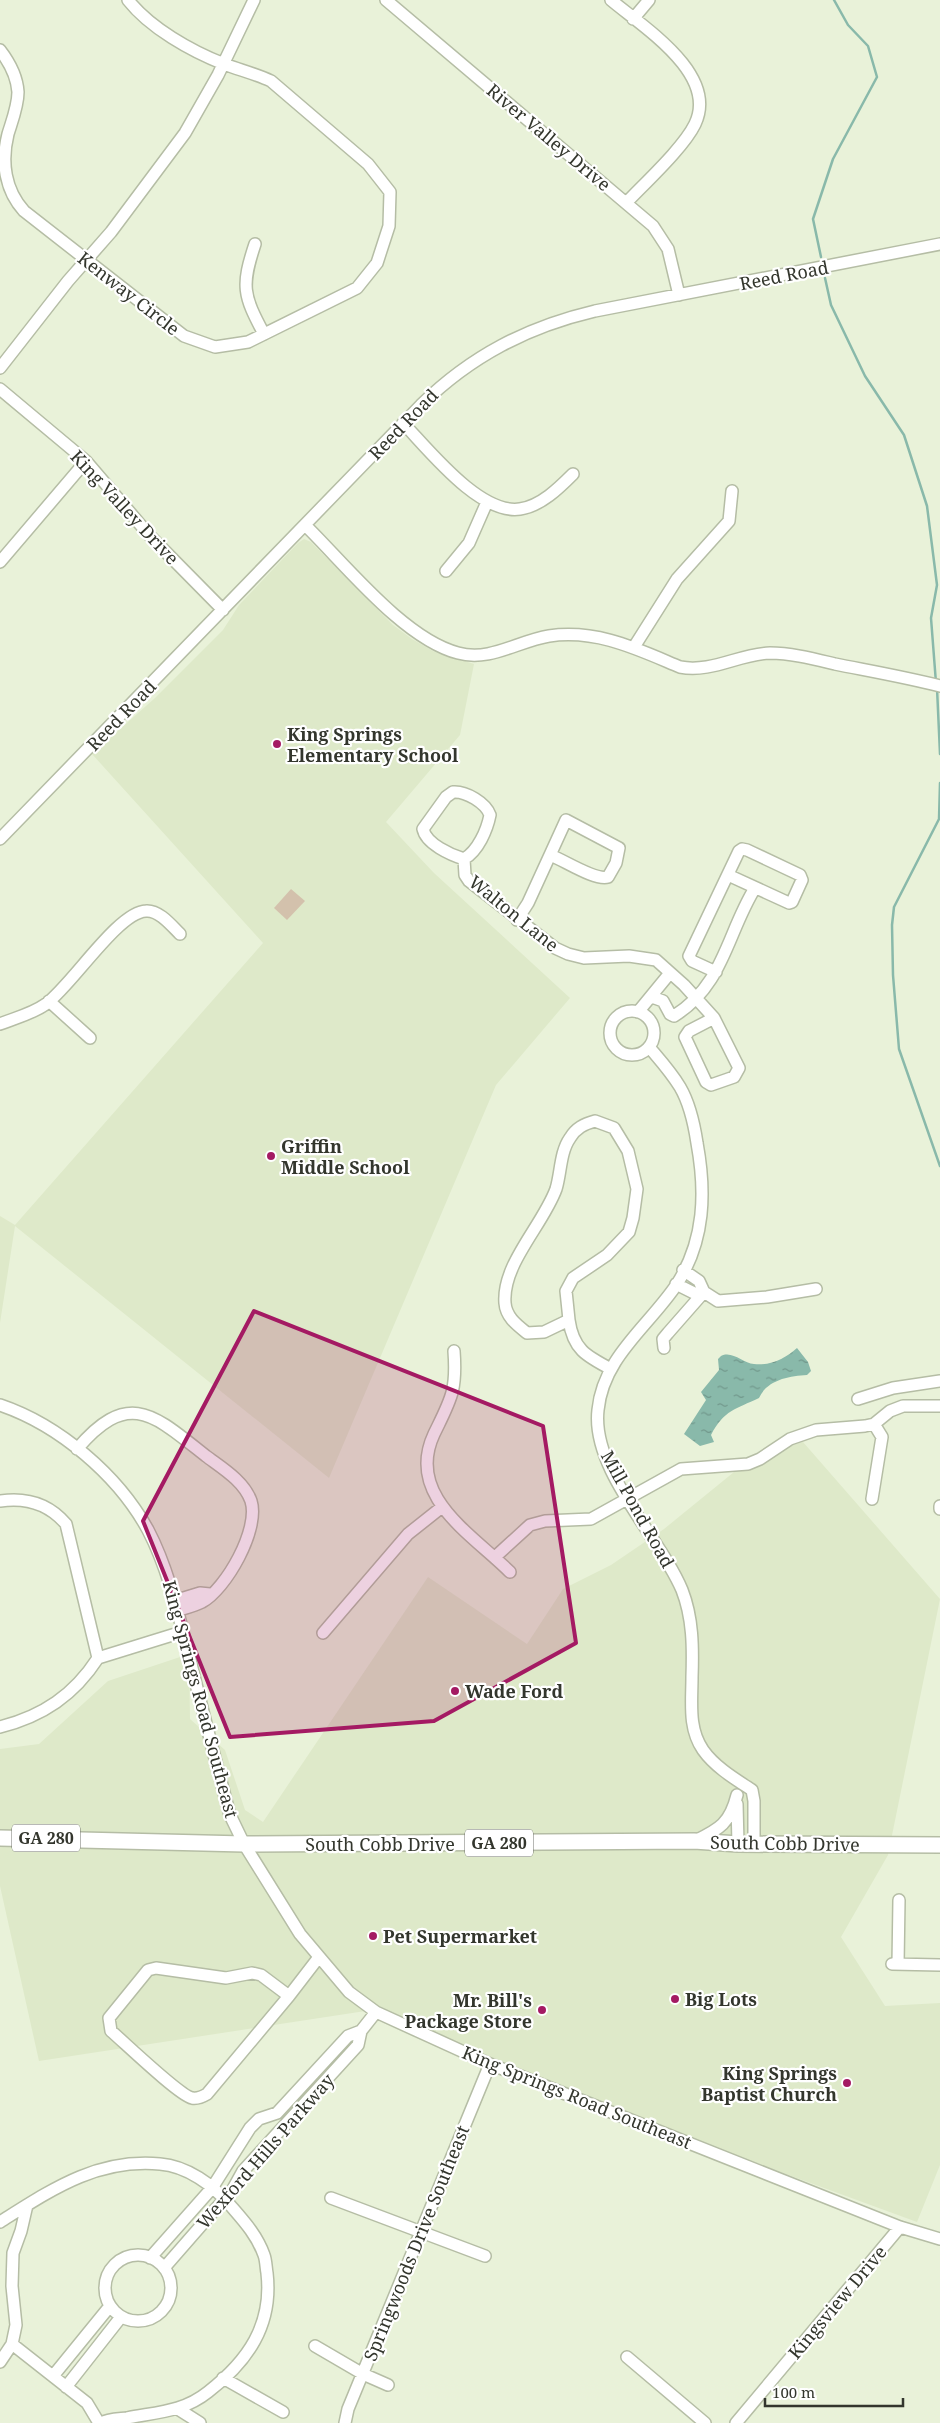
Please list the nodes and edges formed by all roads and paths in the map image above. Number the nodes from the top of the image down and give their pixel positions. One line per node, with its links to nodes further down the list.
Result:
1 (128, 0): 8 (street, Kenway Circle)
2 (254, 0): 8 (street)
3 (386, 0): 9 (street, River Valley Drive)
4 (611, 0): 6 (street)
5 (649, 0): 6 (street)
6 (633, 19): 9 (street)
7 (0, 50): 12 (street, Kenway Circle)
8 (224, 64): 12 (street); 14 (street, Kenway Circle)
9 (627, 202): 13 (street, River Valley Drive)
10 (255, 244): 14 (street)
11 (940, 244): 13 (street, Reed Road)
12 (86, 260): 14 (street, Kenway Circle); 15 (street)
13 (680, 295): 17 (street, Reed Road)
14 (264, 334)
15 (0, 368)
16 (0, 389): 18 (street, King Valley Drive)
17 (403, 423): 21 (street); 22 (street, Reed Road)
18 (86, 461): 23 (street); 25 (street, King Valley Drive)
19 (573, 474): 21 (street)
20 (732, 491): 26 (street)
21 (487, 502): 24 (street)
22 (306, 525): 25 (street, Reed Road); 26 (street)
23 (0, 562)
24 (446, 571)
25 (223, 610): 28 (street, Reed Road)
26 (634, 647): 27 (street)
27 (940, 686)
28 (2, 834)
29 (550, 855): 29 (street); 33 (street)
30 (464, 859): 30 (street); 33 (street, Walton Lane)
31 (728, 875): 32 (street); 32 (street); 35 (street)
32 (755, 888): 35 (street)
33 (517, 920): 36 (street, Walton Lane)
34 (180, 934): 39 (street)
35 (716, 972): 38 (street)
36 (670, 973): 37 (street); 38 (street, Walton Lane)
37 (652, 997): 40 (street); 41 (street)
38 (696, 999): 41 (street); 42 (street, Walton Lane)
39 (49, 1001): 43 (street); 45 (street)
40 (638, 1012): 44 (street); 46 (street)
41 (670, 1014): 44 (street)
42 (714, 1018): 42 (street, Walton Lane)
43 (0, 1024)
44 (652, 1026): 46 (street)
45 (90, 1038)
46 (649, 1047): 47 (street, Mill Pond Road)
47 (684, 1270): 48 (street, Mill Pond Road); 50 (street)
48 (676, 1284): 50 (street); 54 (street, Mill Pond Road)
49 (816, 1289): 50 (street)
50 (704, 1292): 52 (street)
51 (569, 1320): 51 (street); 54 (street)
52 (664, 1348)
53 (454, 1351): 64 (street)
54 (611, 1369): 61 (street, Mill Pond Road)
55 (940, 1381): 56 (street)
56 (858, 1399)
57 (0, 1405): 60 (street, King Springs Road Southeast)
58 (940, 1406): 59 (street)
59 (874, 1424): 61 (street); 62 (street)
60 (77, 1449): 67 (street, King Springs Road Southeast); 67 (street)
61 (628, 1498): 65 (street); 72 (street, Mill Pond Road)
62 (872, 1499)
63 (0, 1501): 70 (street)
64 (442, 1507): 65 (street); 69 (street)
65 (495, 1557): 66 (street)
66 (510, 1572)
67 (175, 1606): 68 (street, King Springs Road Southeast)
68 (182, 1632): 70 (street); 76 (street, King Springs Road Southeast)
69 (323, 1633)
70 (98, 1658): 71 (street)
71 (0, 1727)
72 (741, 1783): 73 (street); 78 (street, Mill Pond Road)
73 (737, 1795): 75 (street); 77 (street)
74 (0, 1838): 76 (main road, South Cobb Drive / GA 280)
75 (694, 1841): 76 (main road, South Cobb Drive / GA 280); 77 (main road, South Cobb Drive / GA 280)
76 (244, 1844): 81 (street, King Springs Road Southeast)
77 (738, 1844): 78 (main road, South Cobb Drive / GA 280)
78 (754, 1844): 79 (main road, South Cobb Drive / GA 280)
79 (940, 1845)
80 (899, 1900): 82 (street)
81 (319, 1957): 83 (street); 84 (street, King Springs Road Southeast)
82 (940, 1964)
83 (289, 1996): 83 (street)
84 (376, 2012): 85 (street, Wexford Hills Parkway); 86 (street, King Springs Road Southeast)
85 (361, 2031): 87 (street, Wexford Hills Parkway); 88 (street, Wexford Hills Parkway)
86 (490, 2064): 94 (street, King Springs Road Southeast); 95 (street, Springwoods Drive Southeast)
87 (306, 2082): 88 (street); 89 (street, Wexford Hills Parkway)
88 (316, 2090): 91 (street, Wexford Hills Parkway)
89 (212, 2188): 91 (street); 92 (street); 98 (street, Wexford Hills Parkway)
90 (331, 2198): 95 (street)
91 (225, 2199): 99 (street, Wexford Hills Parkway); 108 (street)
92 (27, 2205): 93 (street); 102 (street)
93 (0, 2222)
94 (900, 2226): 96 (street, King Springs Road Southeast); 117 (street, Kingsview Drive)
95 (420, 2232): 97 (street); 106 (street, Springwoods Drive Southeast)
96 (940, 2239)
97 (485, 2256)
98 (150, 2258): 99 (street); 100 (street)
99 (164, 2268): 101 (street)
100 (110, 2306): 101 (street); 107 (street)
101 (121, 2317): 110 (street)
102 (12, 2344): 105 (street); 107 (street)
103 (316, 2346): 106 (street)
104 (627, 2356): 116 (street)
105 (0, 2362)
106 (363, 2374): 109 (street); 115 (street, Springwoods Drive Southeast)
107 (53, 2376): 110 (street)
108 (223, 2378): 111 (street); 112 (street)
109 (388, 2385)
110 (66, 2387): 113 (street)
111 (178, 2409): 113 (street); 114 (street)
112 (283, 2412)
113 (100, 2423)
114 (200, 2423)
115 (345, 2423)
116 (705, 2423)
117 (736, 2423)

